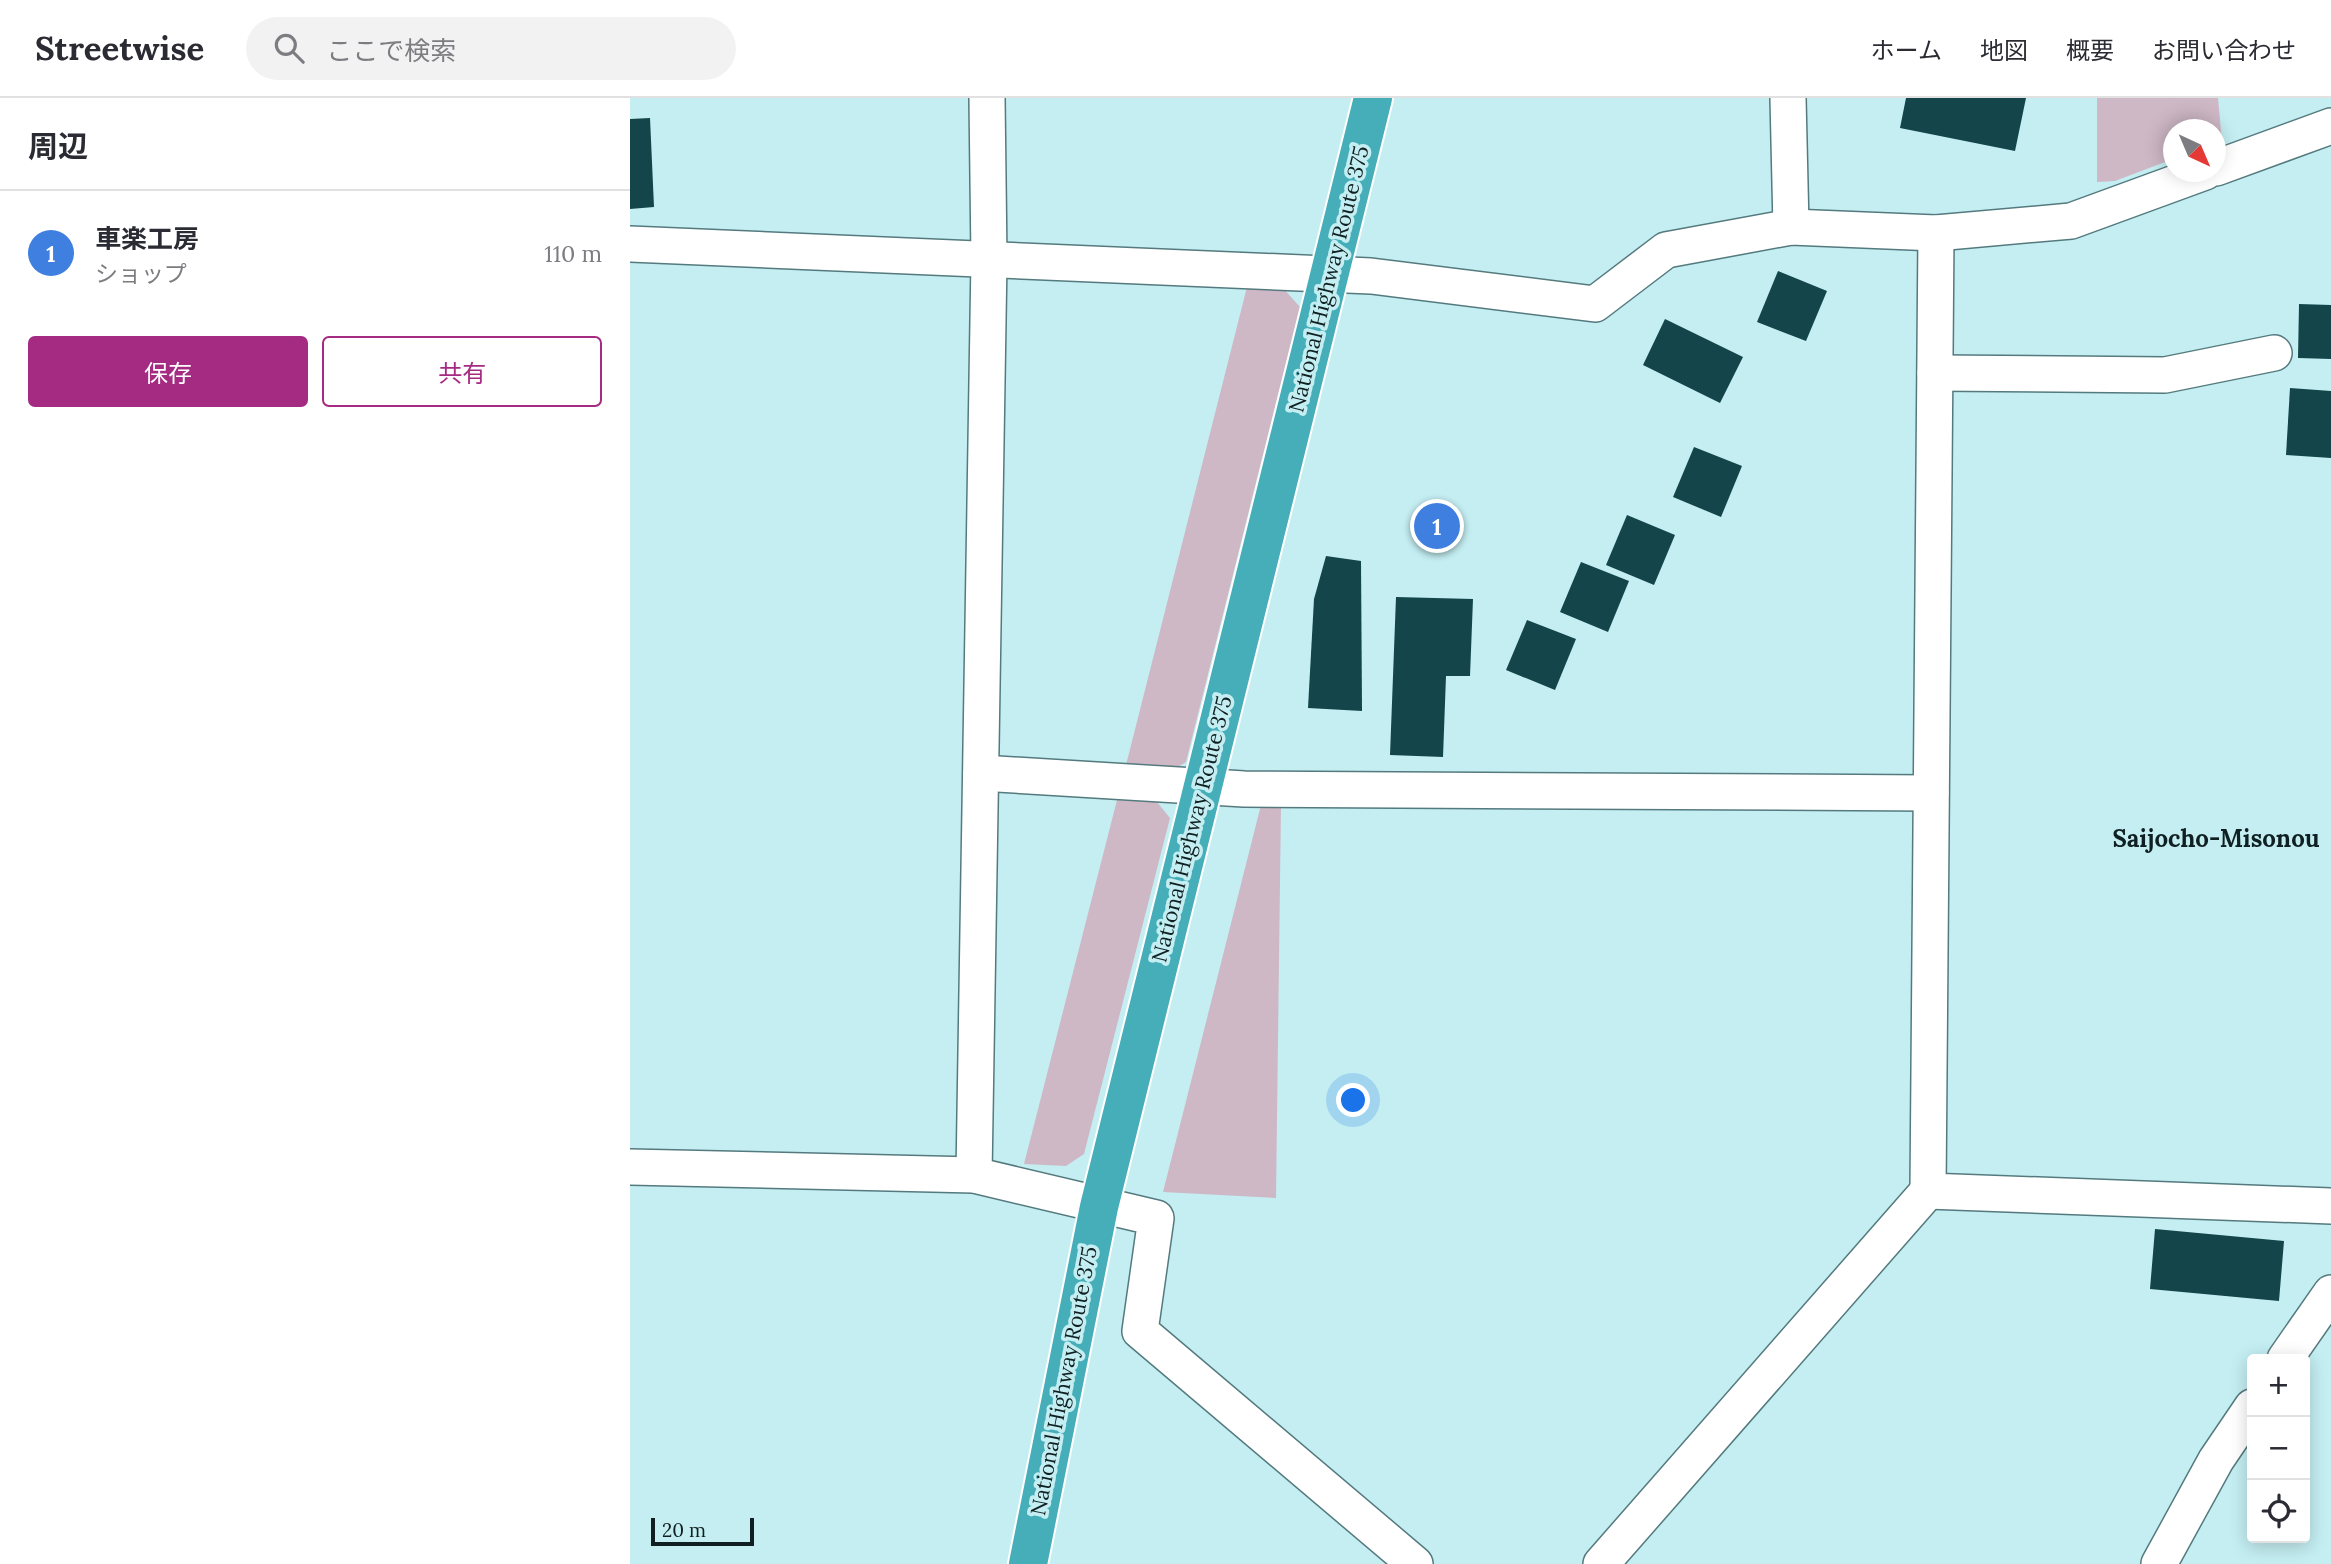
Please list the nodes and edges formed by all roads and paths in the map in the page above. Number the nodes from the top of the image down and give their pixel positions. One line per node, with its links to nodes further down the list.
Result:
1 (987, 98): 10 (street)
2 (1373, 98): 11 (highway, National Highway Route 375)
3 (1788, 98): 7 (street)
4 (2331, 126): 5 (street)
5 (2226, 164)
6 (2177, 182): 8 (street)
7 (1791, 227): 8 (street); 11 (street)
8 (1936, 233): 13 (street)
9 (630, 244): 10 (street)
10 (989, 259): 11 (street); 14 (street)
11 (1330, 274): 15 (highway, National Highway Route 375)
12 (2274, 353): 13 (street)
13 (1935, 373): 16 (street)
14 (981, 773): 15 (street); 18 (street)
15 (1202, 786): 16 (street); 21 (highway, National Highway Route 375)
16 (1931, 793): 19 (street)
17 (630, 1167): 18 (street)
18 (974, 1175): 21 (street)
19 (1928, 1191): 20 (street); 27 (street)
20 (2331, 1206)
21 (1099, 1207): 25 (highway, National Highway Route 375); 26 (street)
22 (2331, 1293): 23 (street)
23 (2288, 1354)
24 (2247, 1414): 28 (street)
25 (1028, 1564)
26 (1415, 1564)
27 (1601, 1564)
28 (2159, 1564)

